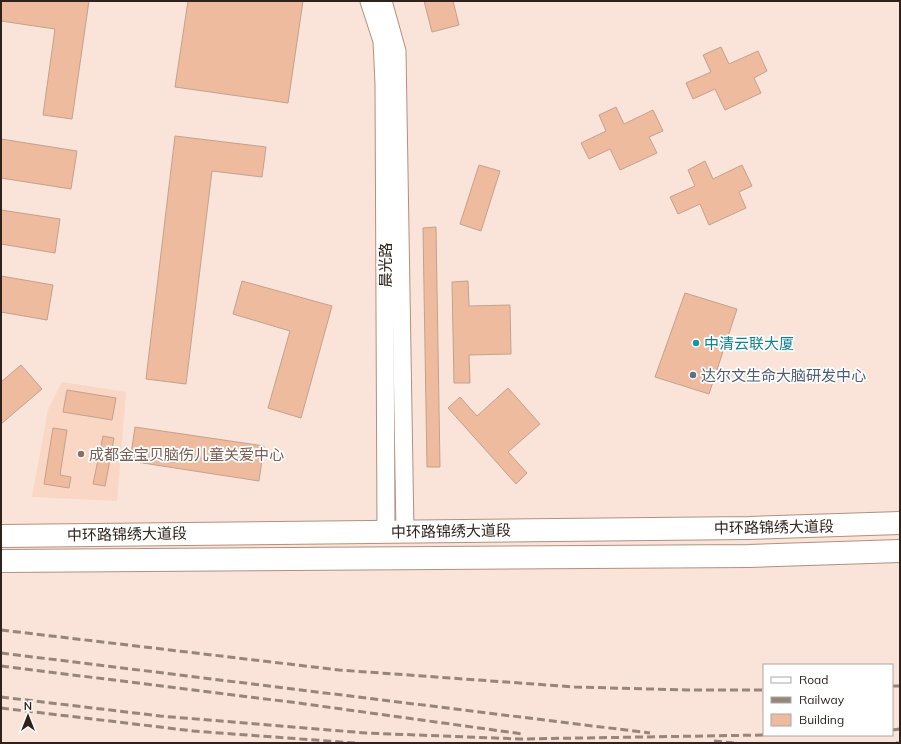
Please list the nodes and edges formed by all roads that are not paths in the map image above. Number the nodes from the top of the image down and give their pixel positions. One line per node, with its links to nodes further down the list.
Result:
1 (369, 1): 4 (street, 晨光路)
2 (383, 1): 4 (street, 晨光路)
3 (900, 523): 4 (main road, 中环路锦绣大道段)
4 (395, 532): 5 (main road, 中环路锦绣大道段)
5 (1, 536)
6 (900, 551): 7 (main road, 中环路锦绣大道段)
7 (1, 561)

